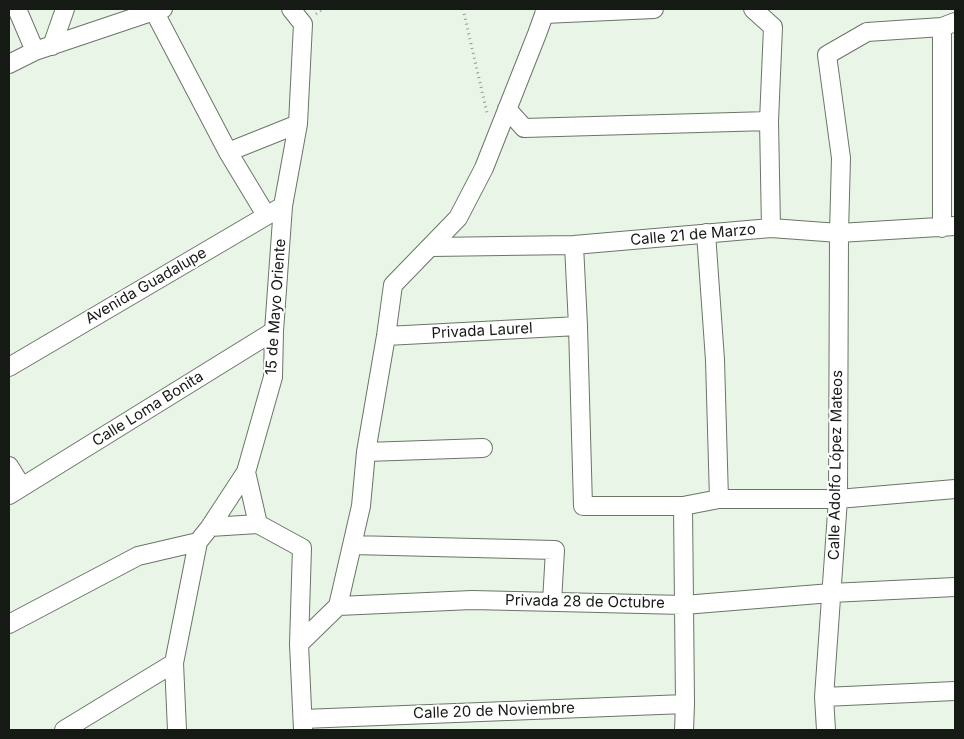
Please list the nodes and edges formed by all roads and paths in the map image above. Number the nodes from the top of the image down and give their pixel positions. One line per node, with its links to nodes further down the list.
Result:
1 (17, 9): 11 (street)
2 (66, 9): 10 (street)
3 (292, 9): 16 (street, 15 de Mayo Oriente)
4 (463, 9): 14 (path)
5 (654, 9): 8 (street)
6 (753, 9): 15 (street)
7 (159, 10): 10 (street); 17 (street)
8 (545, 11): 13 (street)
9 (948, 25): 20 (street); 23 (street, Calle Adolfo López Mateos)
10 (52, 46): 11 (street)
11 (35, 52): 12 (street)
12 (9, 64)
13 (507, 109): 15 (street); 25 (street)
14 (488, 114)
15 (769, 121): 21 (street)
16 (298, 124): 17 (street); 18 (street, 15 de Mayo Oriente)
17 (228, 152): 19 (street)
18 (283, 206): 19 (street, Avenida Guadalupe); 27 (street, 15 de Mayo Oriente)
19 (266, 215): 29 (street, Avenida Guadalupe)
20 (949, 227): 23 (street, Calle 21 de Marzo)
21 (770, 228): 22 (street, Calle 21 de Marzo); 23 (street, Calle 21 de Marzo)
22 (706, 233): 24 (street, Calle 21 de Marzo); 36 (street)
23 (839, 233): 37 (street, Calle Adolfo López Mateos)
24 (574, 245): 25 (street, Calle 21 de Marzo); 26 (street)
25 (431, 246): 28 (street)
26 (578, 326): 28 (street, Privada Laurel); 38 (street)
27 (274, 331): 33 (street, 15 de Mayo Oriente); 35 (street, Calle Loma Bonita)
28 (386, 336): 31 (street)
29 (9, 367)
30 (483, 448): 31 (street)
31 (366, 452): 42 (street)
32 (9, 466): 35 (street, Calle Loma Bonita)
33 (246, 472): 39 (street, 15 de Mayo Oriente); 40 (street)
34 (955, 488): 37 (street)
35 (16, 491)
36 (719, 499): 37 (street); 38 (street)
37 (838, 499): 44 (street, Calle Adolfo López Mateos)
38 (683, 506): 46 (street)
39 (258, 524): 40 (street); 49 (street)
40 (210, 527): 41 (street)
41 (198, 542): 48 (street); 50 (street)
42 (352, 545): 45 (street); 47 (street)
43 (955, 587): 44 (street, Privada 28 de Octubre)
44 (831, 593): 46 (street, Privada 28 de Octubre); 52 (street, Calle Adolfo López Mateos)
45 (552, 602): 46 (street, Privada 28 de Octubre); 47 (street, Privada 28 de Octubre)
46 (684, 605): 53 (street)
47 (338, 606): 49 (street)
48 (9, 624)
49 (299, 644): 54 (street)
50 (174, 663): 55 (street); 56 (street)
51 (955, 691): 52 (street)
52 (824, 697): 58 (street, Calle Adolfo López Mateos)
53 (685, 704): 54 (street, Calle 20 de Noviembre); 57 (street)
54 (303, 724)
55 (64, 730)
56 (177, 730)
57 (684, 730)
58 (826, 730)

